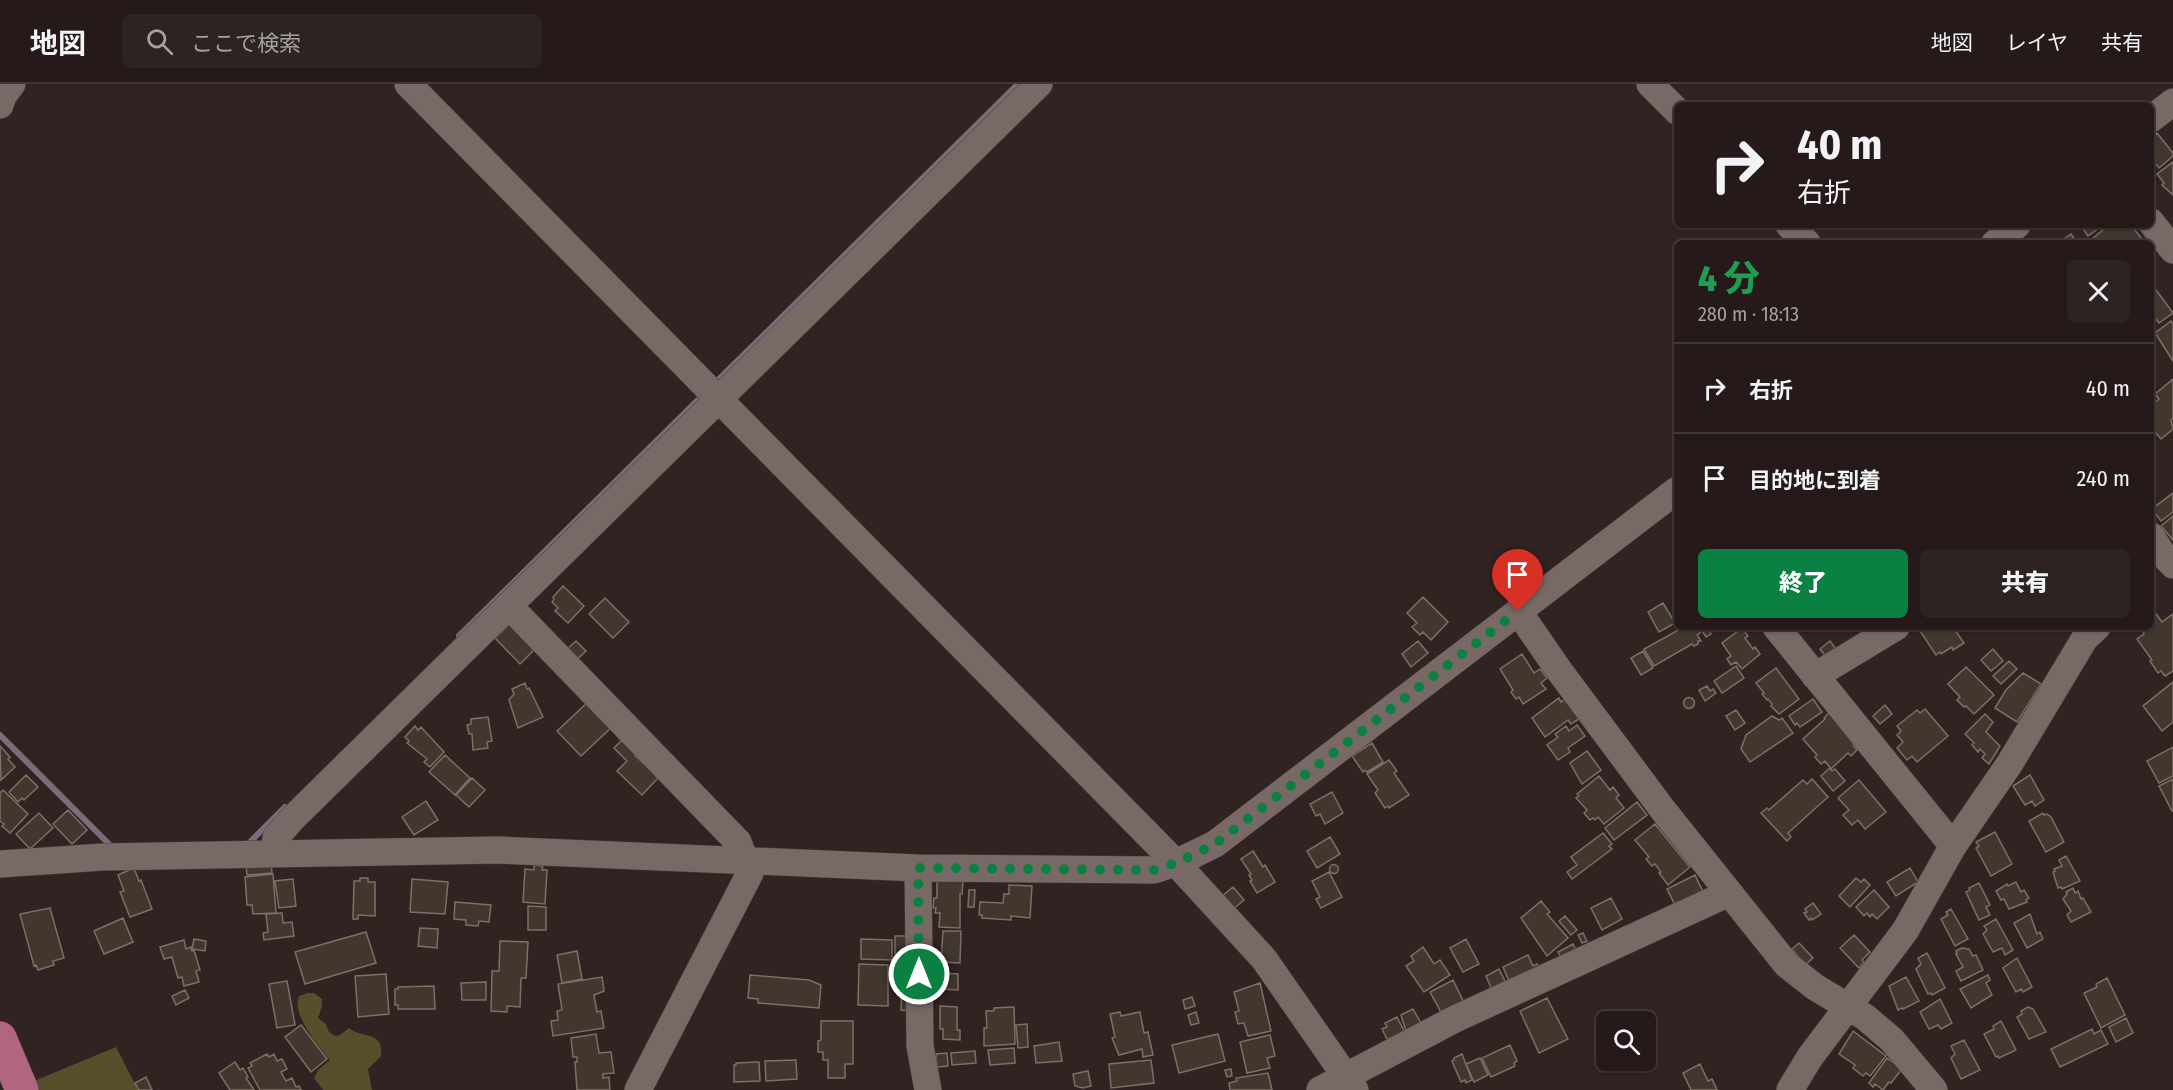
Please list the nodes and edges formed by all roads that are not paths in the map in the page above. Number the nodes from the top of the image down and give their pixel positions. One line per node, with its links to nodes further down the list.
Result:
1 (12, 84): 6 (street)
2 (408, 84): 15 (street)
3 (1039, 84): 15 (street)
4 (1650, 84): 7 (street)
5 (2173, 102): 8 (street)
6 (0, 105)
7 (1674, 108)
8 (2154, 117)
9 (2154, 226): 14 (street)
10 (1793, 228): 12 (street)
11 (2013, 228): 13 (street)
12 (1804, 240)
13 (1999, 240)
14 (2173, 250)
15 (719, 399): 19 (street); 28 (street)
16 (1674, 497): 20 (street)
17 (2154, 542): 18 (street)
18 (2167, 566)
19 (509, 606): 26 (street); 27 (street)
20 (1518, 611): 28 (street); 31 (street)
21 (1778, 630): 24 (street)
22 (1891, 630): 24 (street)
23 (2086, 631): 25 (street)
24 (1815, 676): 25 (street)
25 (1953, 846): 32 (street)
26 (274, 853): 27 (street); 29 (street)
27 (746, 861): 30 (street); 36 (street)
28 (1176, 863): 30 (street); 34 (street)
29 (0, 864)
30 (918, 868): 37 (street)
31 (1729, 894): 32 (street); 34 (street)
32 (1848, 1008): 39 (street); 40 (street)
33 (0, 1038): 35 (main road)
34 (1351, 1083): 38 (street)
35 (22, 1090)
36 (638, 1090)
37 (928, 1090)
38 (1320, 1090)
39 (1790, 1090)
40 (1934, 1090)

